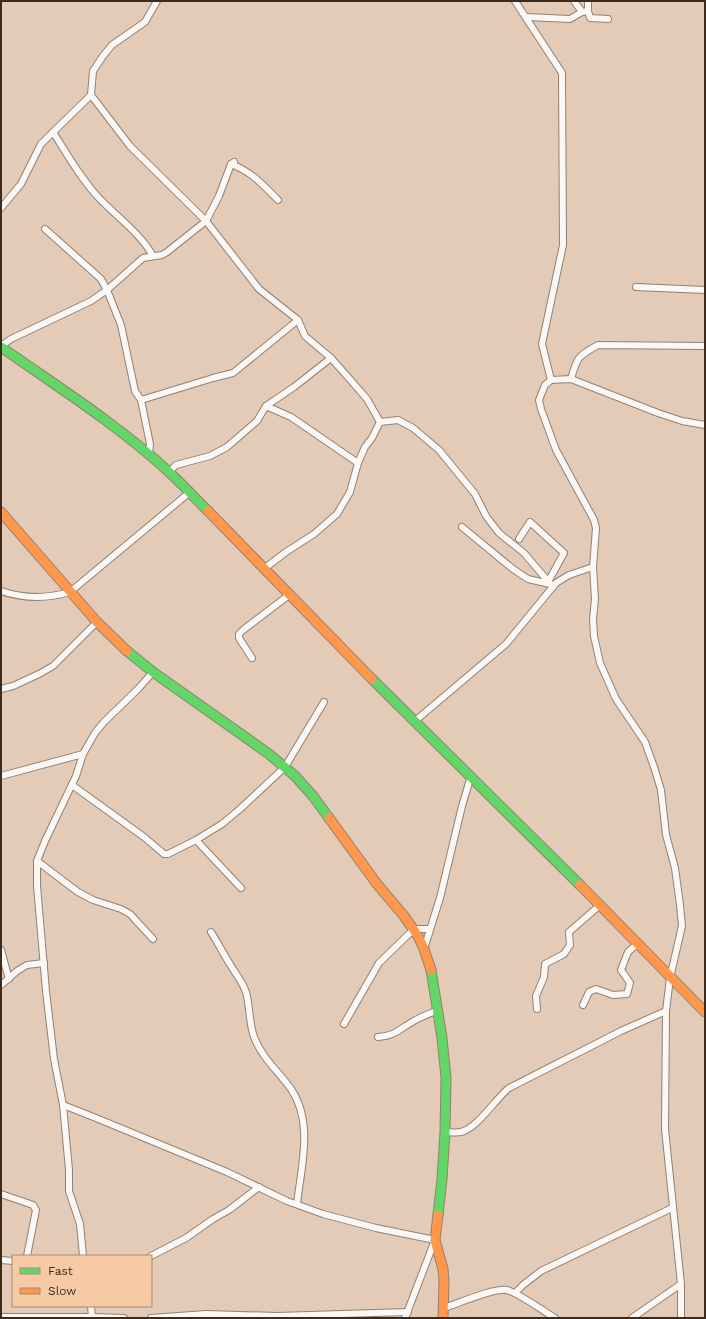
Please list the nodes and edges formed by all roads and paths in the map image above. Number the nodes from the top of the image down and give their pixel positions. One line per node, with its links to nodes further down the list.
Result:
1 (157, 1): 8 (street)
2 (515, 1): 6 (street)
3 (574, 1): 5 (street)
4 (588, 1): 5 (street)
5 (585, 12): 6 (street); 7 (street)
6 (526, 17): 23 (street)
7 (608, 19)
8 (91, 95): 9 (street); 12 (street)
9 (53, 132): 11 (street); 14 (street)
10 (278, 200): 12 (street)
11 (1, 208)
12 (206, 221): 14 (street); 18 (street)
13 (45, 229): 16 (street)
14 (153, 256): 16 (street)
15 (636, 287): 17 (street)
16 (107, 290): 20 (street); 24 (street)
17 (705, 290)
18 (298, 320): 21 (street); 24 (street)
19 (705, 346): 22 (street)
20 (2, 349): 28 (street)
21 (331, 358): 25 (street); 26 (street)
22 (571, 379): 23 (street); 27 (street)
23 (552, 380): 35 (street)
24 (141, 400): 28 (street)
25 (266, 406): 29 (street); 30 (street)
26 (380, 422): 29 (street); 37 (street)
27 (705, 424)
28 (149, 454): 30 (street)
29 (358, 463): 36 (street)
30 (169, 472): 31 (street)
31 (190, 492): 36 (street); 39 (street)
32 (1, 512): 39 (street)
33 (462, 527): 37 (street)
34 (519, 539): 37 (street)
35 (593, 567): 37 (street); 64 (street)
36 (265, 568): 40 (street)
37 (550, 584): 46 (street)
38 (1, 591): 39 (street)
39 (70, 592): 41 (street)
40 (290, 595): 42 (street); 46 (street)
41 (97, 622): 43 (street); 44 (street)
42 (252, 658)
43 (153, 672): 47 (street); 48 (street)
44 (1, 689)
45 (324, 702): 48 (street)
46 (415, 721): 50 (street)
47 (83, 754): 49 (street); 51 (street)
48 (285, 767): 52 (street); 56 (street)
49 (1, 776)
50 (471, 776): 55 (street); 57 (street)
51 (72, 785): 52 (street); 53 (street)
52 (196, 840): 54 (street)
53 (37, 861): 59 (street); 63 (street)
54 (241, 888)
55 (599, 906): 60 (street); 68 (street)
56 (414, 929): 57 (street); 61 (street); 72 (street)
57 (430, 929): 61 (street)
58 (211, 932): 78 (street)
59 (153, 939)
60 (637, 944): 64 (street); 67 (street)
61 (424, 949): 69 (street)
62 (1, 950): 65 (street)
63 (44, 963): 65 (street); 74 (street)
64 (670, 978): 70 (street); 71 (street)
65 (9, 979): 66 (street)
66 (1, 985)
67 (583, 1006)
68 (537, 1009)
69 (438, 1010): 73 (street); 75 (street)
70 (666, 1011): 75 (street); 79 (street)
71 (705, 1012)
72 (344, 1024)
73 (378, 1037)
74 (63, 1106): 76 (street); 82 (street)
75 (445, 1132): 80 (street)
76 (259, 1187): 78 (street); 83 (street)
77 (1, 1194): 81 (street)
78 (297, 1204): 80 (street)
79 (672, 1208): 86 (street); 87 (street)
80 (435, 1240): 89 (street); 90 (street)
81 (27, 1255)
82 (83, 1255)
83 (152, 1255)
84 (1, 1260): 85 (street)
85 (12, 1261)
86 (681, 1284): 99 (street); 100 (street)
87 (515, 1293): 89 (street); 98 (street)
88 (91, 1307): 93 (street)
89 (444, 1308): 97 (street)
90 (407, 1315): 94 (street)
91 (1, 1317): 92 (street)
92 (14, 1317): 93 (street)
93 (92, 1317): 95 (street)
94 (276, 1317): 96 (street)
95 (124, 1318)
96 (151, 1318)
97 (443, 1318)
98 (555, 1318)
99 (632, 1318)
100 (681, 1318)

